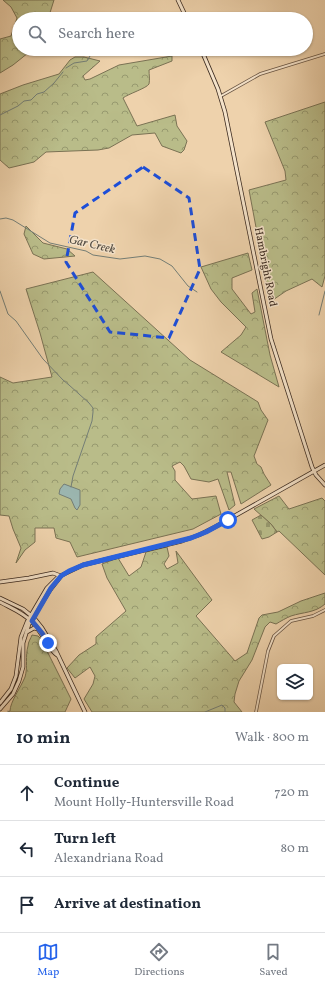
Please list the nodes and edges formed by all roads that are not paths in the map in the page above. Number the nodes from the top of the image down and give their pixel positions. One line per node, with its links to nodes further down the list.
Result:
1 (178, 0): 2 (main road)
2 (184, 12)
3 (325, 54): 5 (street)
4 (204, 56): 5 (main road, Hambright Road)
5 (221, 96): 7 (main road, Hambright Road)
6 (325, 465): 7 (main road)
7 (314, 471): 8 (main road, Hambright Road); 9 (main road)
8 (325, 485)
9 (61, 576): 10 (main road); 14 (main road)
10 (0, 582)
11 (0, 598): 14 (main road)
12 (0, 602): 14 (main road)
13 (325, 610): 21 (street)
14 (31, 618): 15 (main road); 16 (main road); 17 (main road); 18 (main road)
15 (26, 633): 16 (main road); 19 (main road)
16 (42, 633): 17 (main road)
17 (57, 654): 20 (main road)
18 (0, 703)
19 (0, 709)
20 (86, 712)
21 (256, 712)

